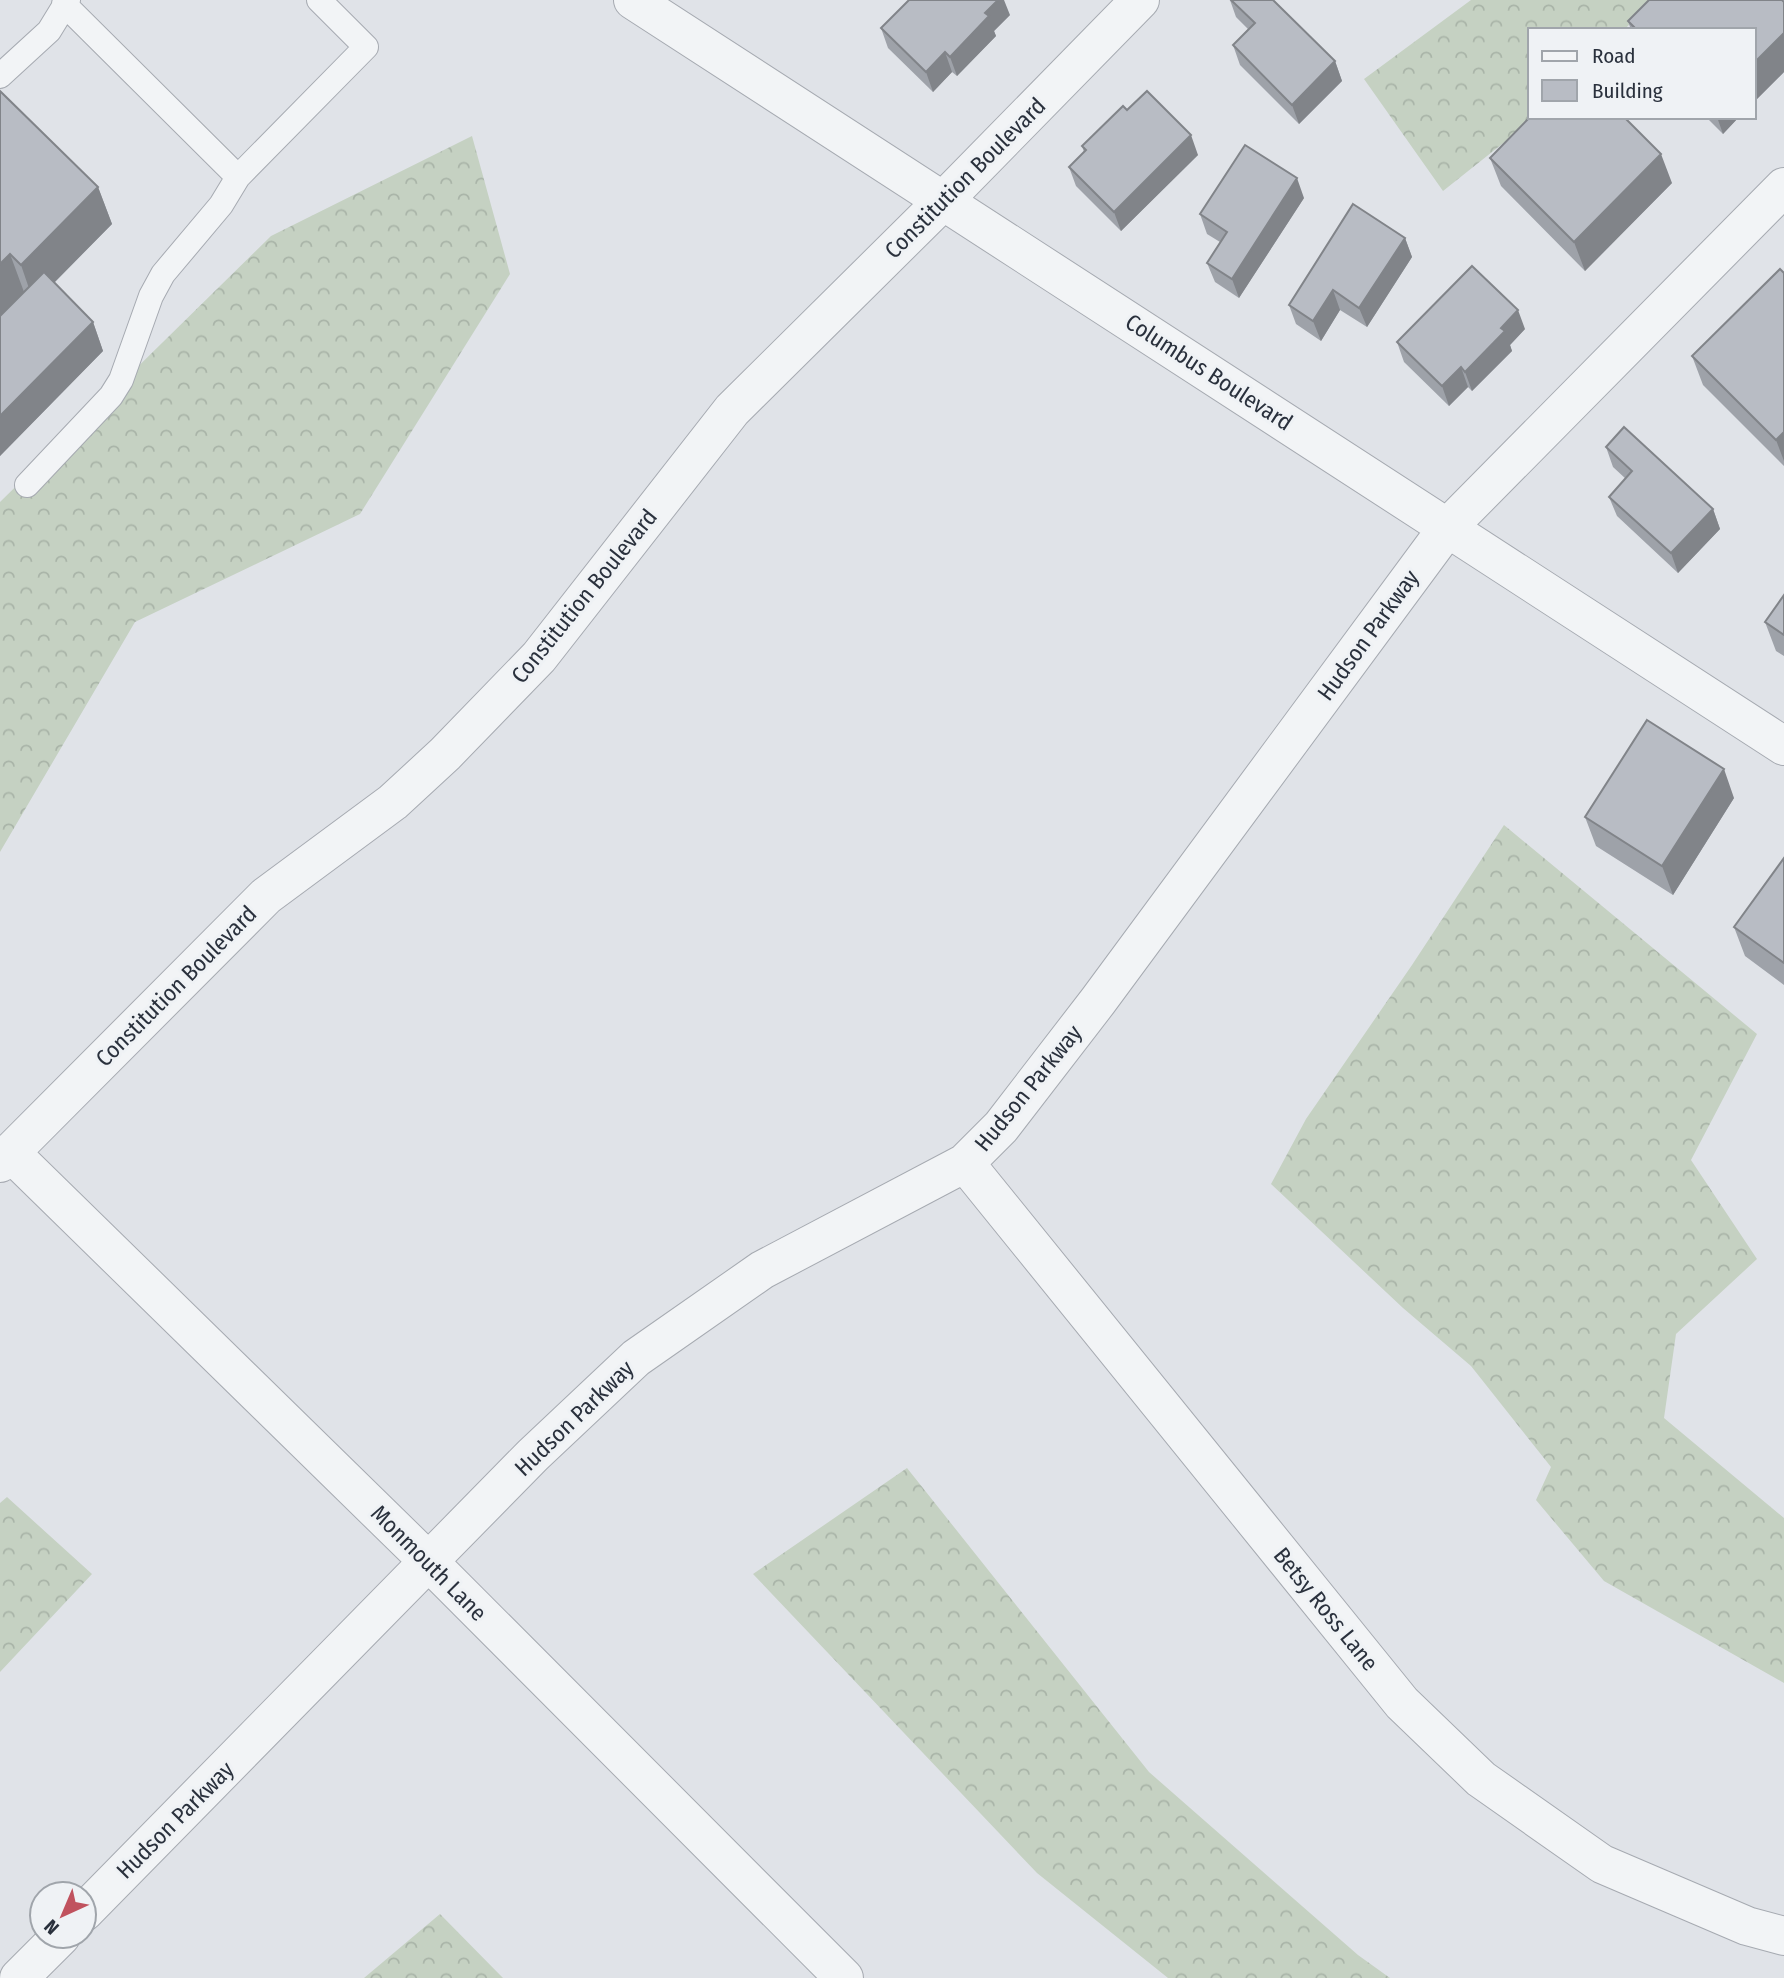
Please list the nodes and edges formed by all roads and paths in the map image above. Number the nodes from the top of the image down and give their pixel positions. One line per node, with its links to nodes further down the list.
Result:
1 (319, 0): 6 (lane)
2 (633, 0): 8 (street, Columbus Boulevard)
3 (1140, 0): 8 (street, Constitution Boulevard)
4 (66, 2): 5 (lane); 6 (lane)
5 (0, 76)
6 (238, 177): 9 (lane)
7 (1784, 187): 10 (street, Hudson Parkway)
8 (944, 200): 10 (street, Columbus Boulevard); 12 (street, Constitution Boulevard)
9 (27, 485)
10 (1448, 527): 11 (street, Columbus Boulevard); 13 (street, Hudson Parkway)
11 (1784, 746)
12 (5, 1157): 14 (street, Monmouth Lane)
13 (965, 1163): 14 (street, Hudson Parkway); 16 (street, Betsy Ross Lane)
14 (429, 1562): 15 (street, Hudson Parkway); 19 (street, Monmouth Lane)
15 (98, 1898)
16 (1784, 1936)
17 (47, 1950): 18 (street)
18 (19, 1978)
19 (844, 1978)

